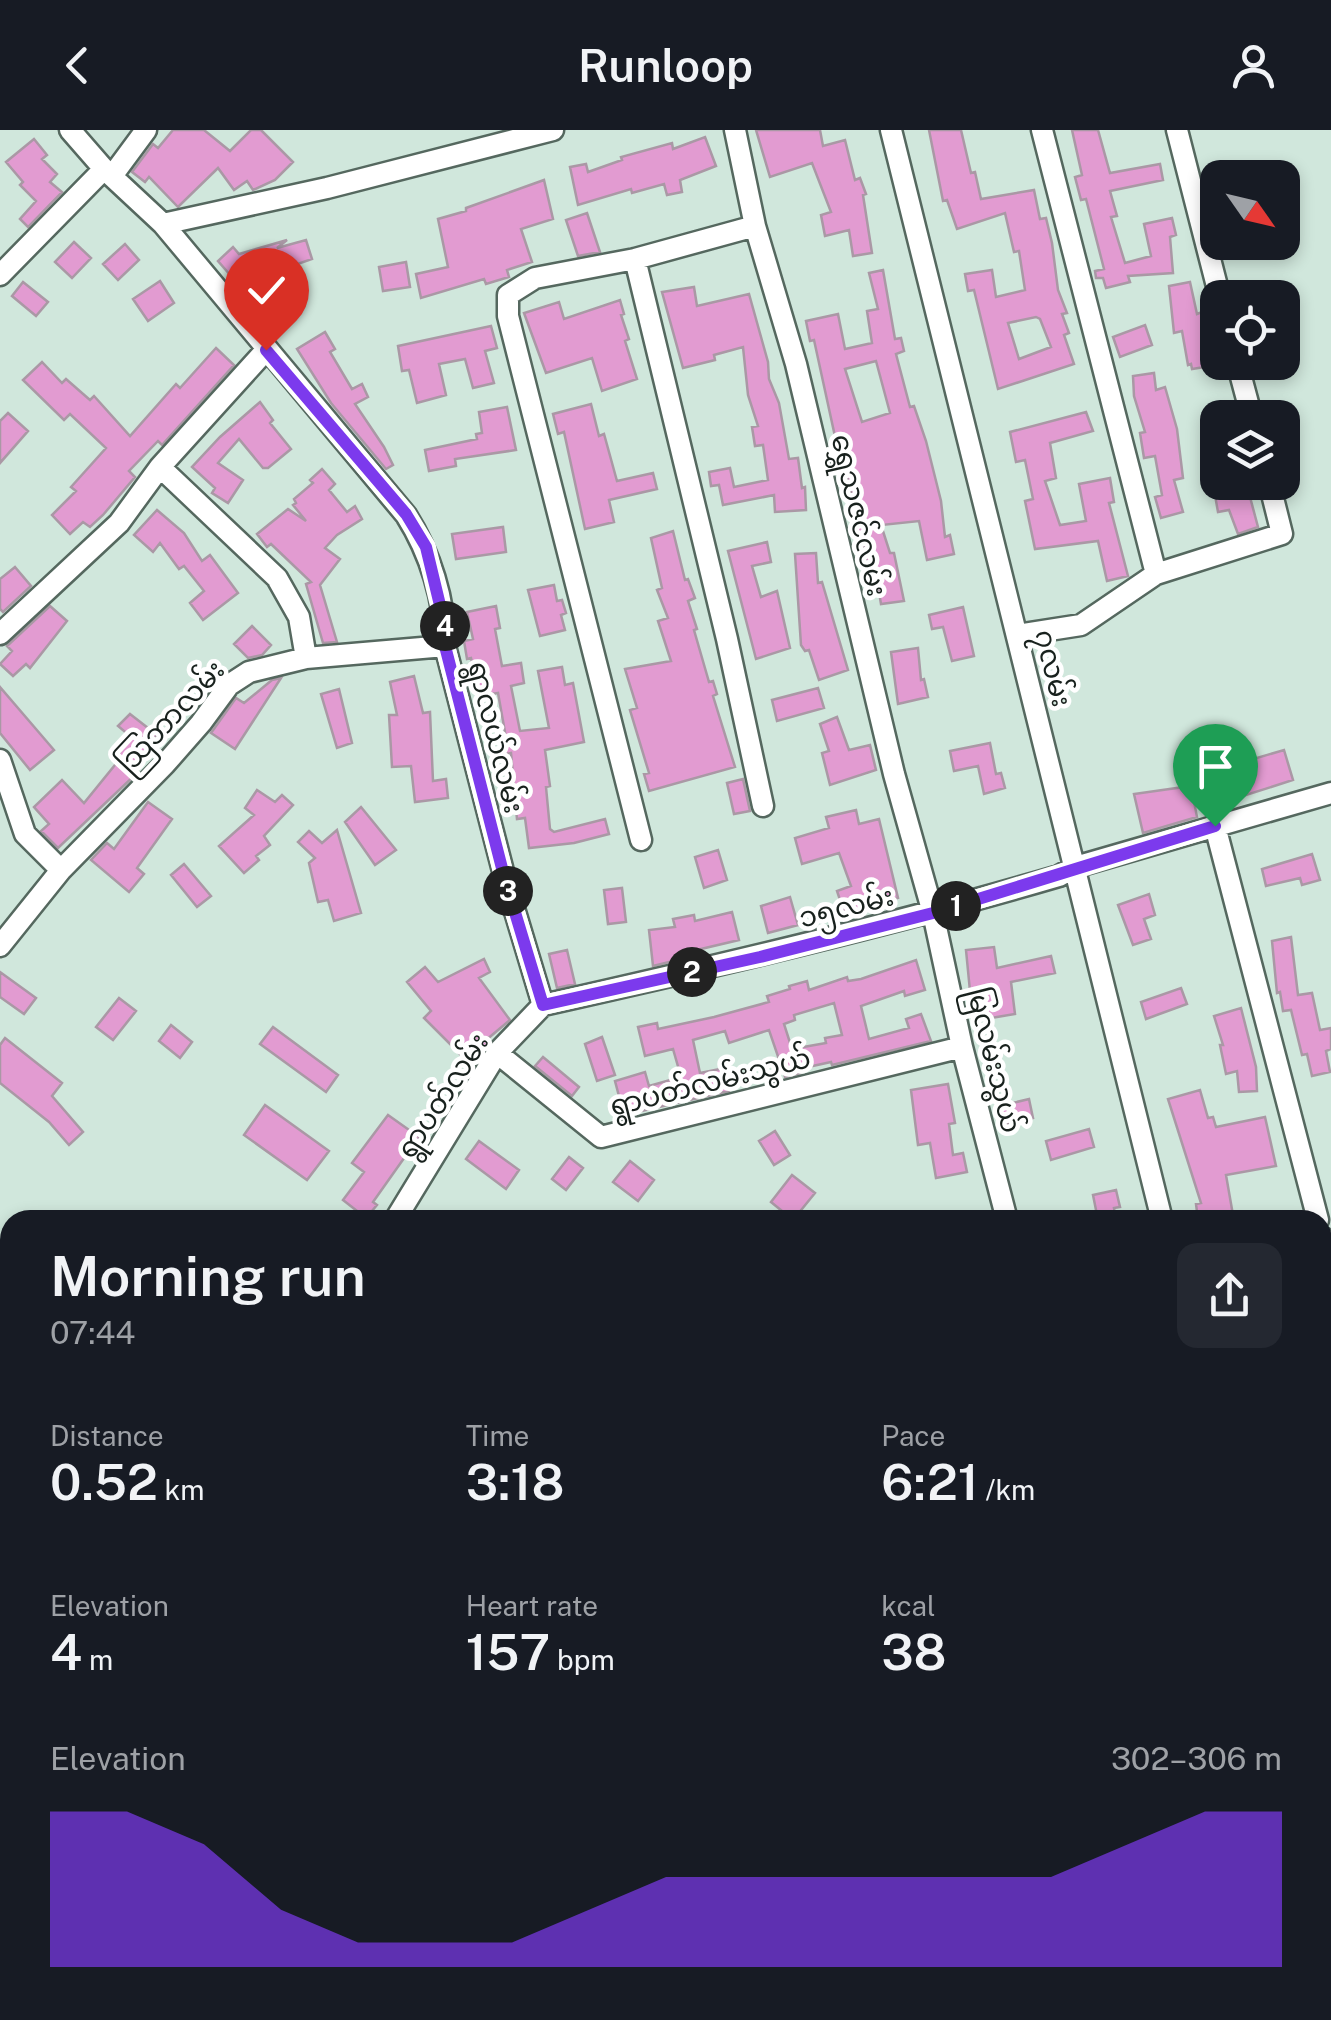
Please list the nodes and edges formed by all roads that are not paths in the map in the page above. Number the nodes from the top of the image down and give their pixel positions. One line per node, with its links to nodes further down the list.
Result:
1 (70, 130): 8 (street, ရွာလယ်လမ်း)
2 (146, 130): 8 (street)
3 (553, 130): 9 (street)
4 (735, 130): 10 (street, ရွှေသဇင်လမ်း)
5 (891, 130): 19 (street, ၇လမ်း)
6 (1042, 130): 17 (street)
7 (1176, 130): 13 (street)
8 (108, 172): 9 (street, ရွာလယ်လမ်း); 12 (street)
9 (164, 224): 14 (street, ရွာလယ်လမ်း)
10 (755, 226): 11 (street); 29 (street, ရွှေသဇင်လမ်း)
11 (635, 259): 24 (street); 26 (street)
12 (0, 275)
13 (1215, 280)
14 (266, 350): 15 (street); 20 (street, ရွာလယ်လမ်း)
15 (160, 466): 18 (street); 21 (street)
16 (1274, 500): 17 (street)
17 (1156, 574): 19 (street)
18 (0, 634)
19 (1018, 635): 27 (street, ၇လမ်း)
20 (445, 646): 21 (street, သြဘာလမ်း); 31 (street, ရွာလယ်လမ်း)
21 (306, 658): 28 (street, သြဘာလမ်း)
22 (0, 760): 28 (street)
23 (1331, 793): 25 (street, ၁၅လမ်း)
24 (762, 806)
25 (1215, 826): 27 (street, ၁၅လမ်း); 37 (street)
26 (641, 840)
27 (1075, 866): 29 (street, ၁၅လမ်း); 36 (street, ၇လမ်း)
28 (61, 870): 30 (street, သြဘာလမ်း)
29 (933, 913): 31 (street, ၁၅လမ်း); 32 (street, မြလမ်းသွယ်)
30 (0, 946)
31 (543, 1005): 33 (street, ရွာပတ်လမ်း)
32 (962, 1047): 33 (street, ရွာပတ်လမ်းသွယ်); 35 (street, မြလမ်းသွယ်)
33 (496, 1052): 34 (street, ရွာပတ်လမ်း)
34 (401, 1210)
35 (1005, 1210)
36 (1160, 1210)
37 (1315, 1210)

